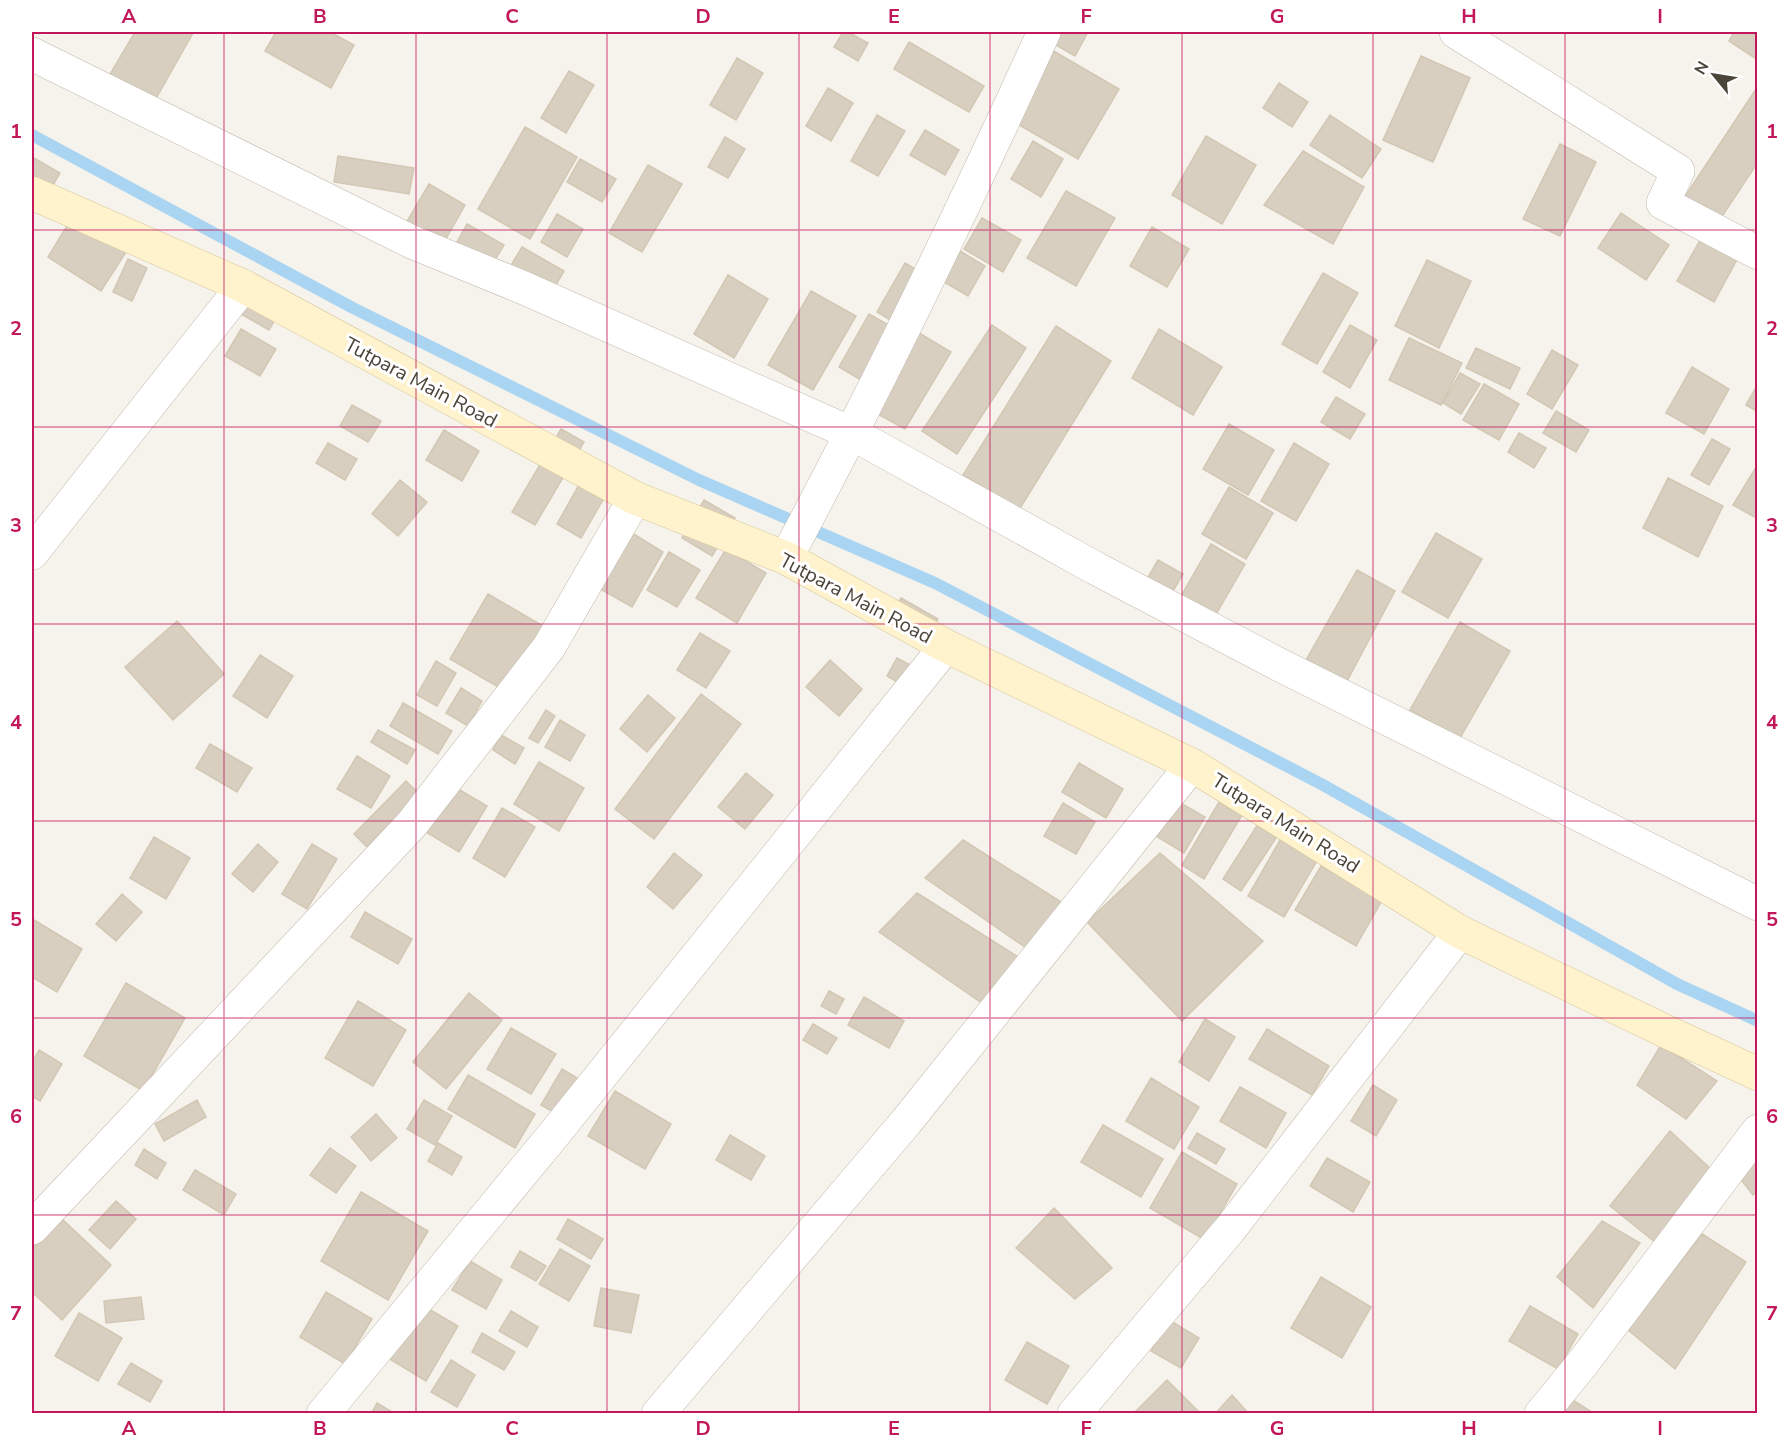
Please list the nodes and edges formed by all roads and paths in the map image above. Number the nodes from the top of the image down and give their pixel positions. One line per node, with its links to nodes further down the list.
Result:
1 (1044, 32): 7 (street)
2 (1456, 32): 5 (street)
3 (32, 54): 7 (street)
4 (32, 193): 6 (street, Tutpara Main Road)
5 (1758, 254)
6 (243, 286): 8 (street, Tutpara Main Road); 9 (street)
7 (853, 434): 10 (street); 13 (street)
8 (635, 498): 10 (street, Tutpara Main Road); 17 (street)
9 (32, 553)
10 (786, 558): 11 (street, Tutpara Main Road)
11 (946, 646): 12 (street, Tutpara Main Road); 18 (street)
12 (1192, 765): 14 (street, Tutpara Main Road); 19 (street)
13 (1758, 904)
14 (1460, 932): 15 (street, Tutpara Main Road); 20 (street)
15 (1758, 1074)
16 (1758, 1131): 21 (street)
17 (32, 1228)
18 (323, 1413)
19 (658, 1413)
20 (1074, 1413)
21 (1541, 1413)

